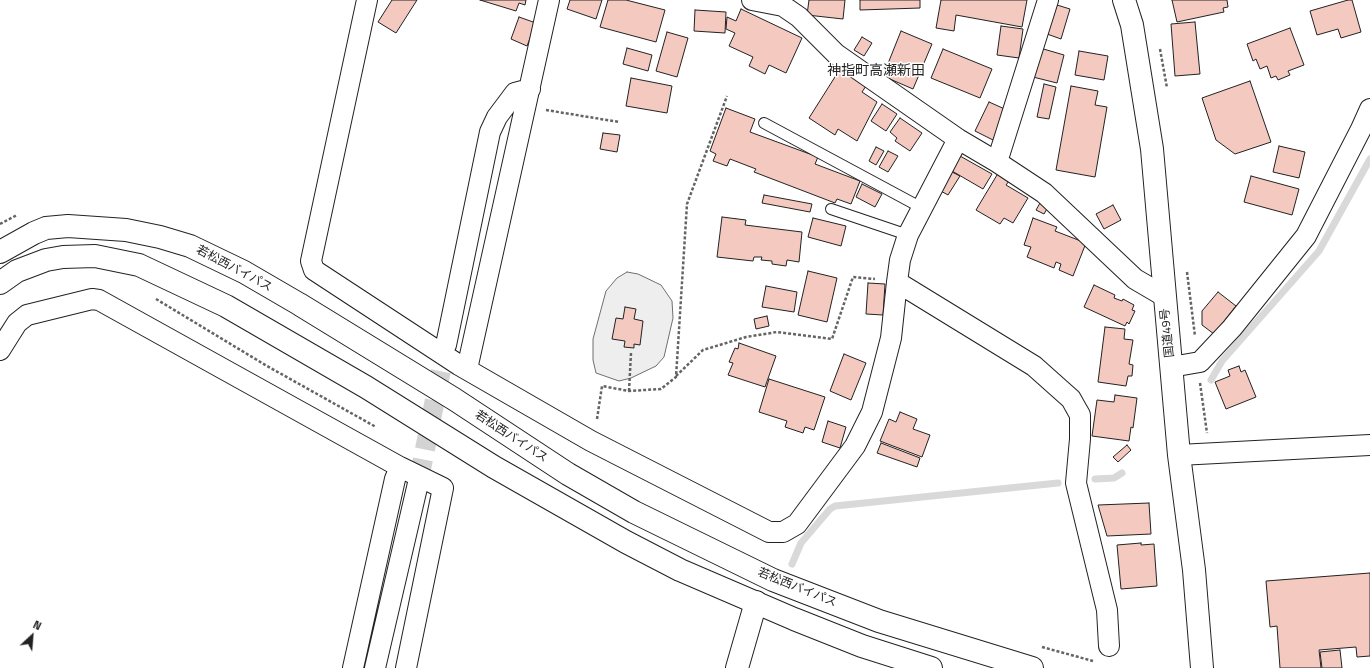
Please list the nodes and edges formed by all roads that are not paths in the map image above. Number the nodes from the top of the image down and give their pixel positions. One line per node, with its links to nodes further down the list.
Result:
1 (367, 0): 21 (street)
2 (549, 0): 6 (street)
3 (752, 0): 9 (street)
4 (1048, 0): 10 (street)
5 (1124, 0): 17 (main road, 国道49号)
6 (528, 97): 18 (street); 21 (street)
7 (1370, 109): 20 (street)
8 (764, 123): 12 (lane)
9 (958, 139): 10 (street); 12 (street)
10 (997, 162): 17 (street)
11 (831, 208): 13 (lane)
12 (922, 208): 13 (street)
13 (908, 235): 15 (street)
14 (0, 252): 33 (main road, 若松西バイパス)
15 (896, 282): 21 (street); 27 (street)
16 (0, 283): 26 (main road)
17 (1164, 296): 20 (main road, 国道49号)
18 (446, 345)
19 (0, 350): 24 (street)
20 (1171, 367): 23 (main road, 国道49号)
21 (467, 369)
22 (1370, 445): 23 (street)
23 (1179, 455): 34 (main road, 国道49号)
24 (400, 467): 28 (street); 30 (street)
25 (419, 479): 29 (street)
26 (756, 602): 31 (main road); 32 (main road)
27 (1109, 646)
28 (354, 668)
29 (376, 668)
30 (406, 668)
31 (737, 668)
32 (931, 668)
33 (1032, 668)
34 (1202, 668)

